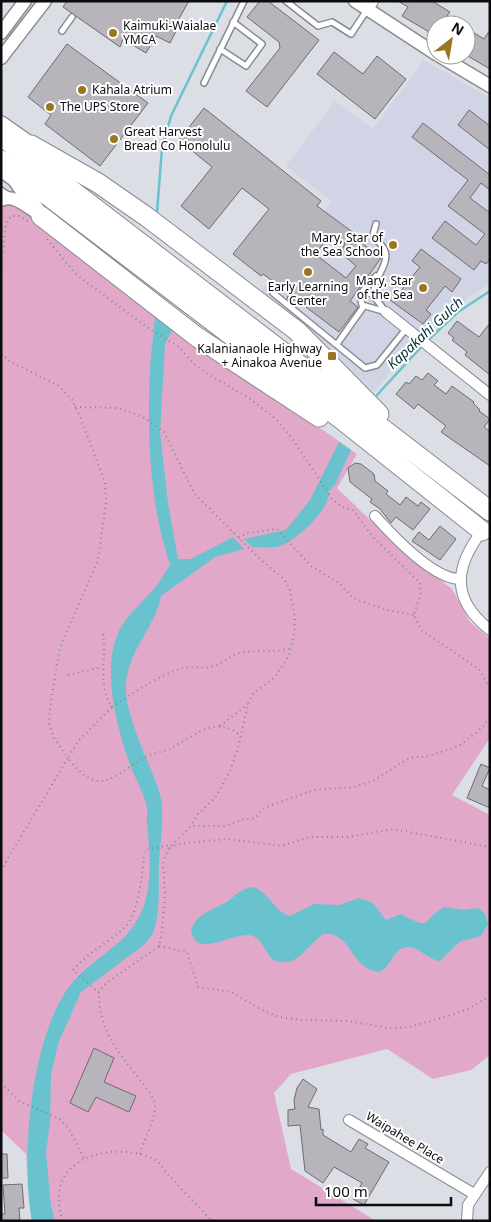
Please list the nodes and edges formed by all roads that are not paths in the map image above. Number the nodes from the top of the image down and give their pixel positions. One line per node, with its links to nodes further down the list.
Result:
1 (25, 1): 10 (street)
2 (45, 1): 13 (street)
3 (244, 1): 8 (lane)
4 (286, 1): 6 (lane)
5 (355, 1): 6 (street)
6 (370, 5): 11 (street)
7 (72, 17): 9 (lane)
8 (233, 22): 12 (lane); 12 (lane)
9 (62, 31)
10 (1, 33)
11 (426, 46)
12 (220, 49): 15 (lane)
13 (1, 58)
14 (455, 65): 16 (street)
15 (204, 83)
16 (490, 86)
17 (1, 124): 19 (main road)
18 (1, 136): 36 (highway)
19 (31, 145): 36 (highway)
20 (1, 160): 37 (highway)
21 (1, 168): 26 (main road)
22 (1, 190): 23 (lane)
23 (15, 199): 24 (street); 26 (street)
24 (1, 200)
25 (376, 224): 27 (lane)
26 (38, 225): 37 (highway)
27 (382, 267): 29 (lane); 30 (lane)
28 (273, 293): 34 (lane)
29 (361, 294): 30 (lane); 31 (lane)
30 (376, 299): 32 (lane)
31 (364, 306): 32 (lane); 34 (lane)
32 (386, 312): 33 (street)
33 (406, 329): 34 (lane); 35 (street)
34 (337, 344)
35 (490, 395)
36 (406, 445): 38 (highway)
37 (420, 482): 42 (highway)
38 (454, 483): 39 (highway); 40 (highway)
39 (490, 495)
40 (490, 511)
41 (375, 516): 43 (street)
42 (486, 527): 43 (street)
43 (460, 579): 44 (street)
44 (490, 630)
45 (349, 1120): 47 (street, Waipahee Place)
46 (490, 1172): 47 (street)
47 (474, 1194): 48 (street)
48 (467, 1221)

